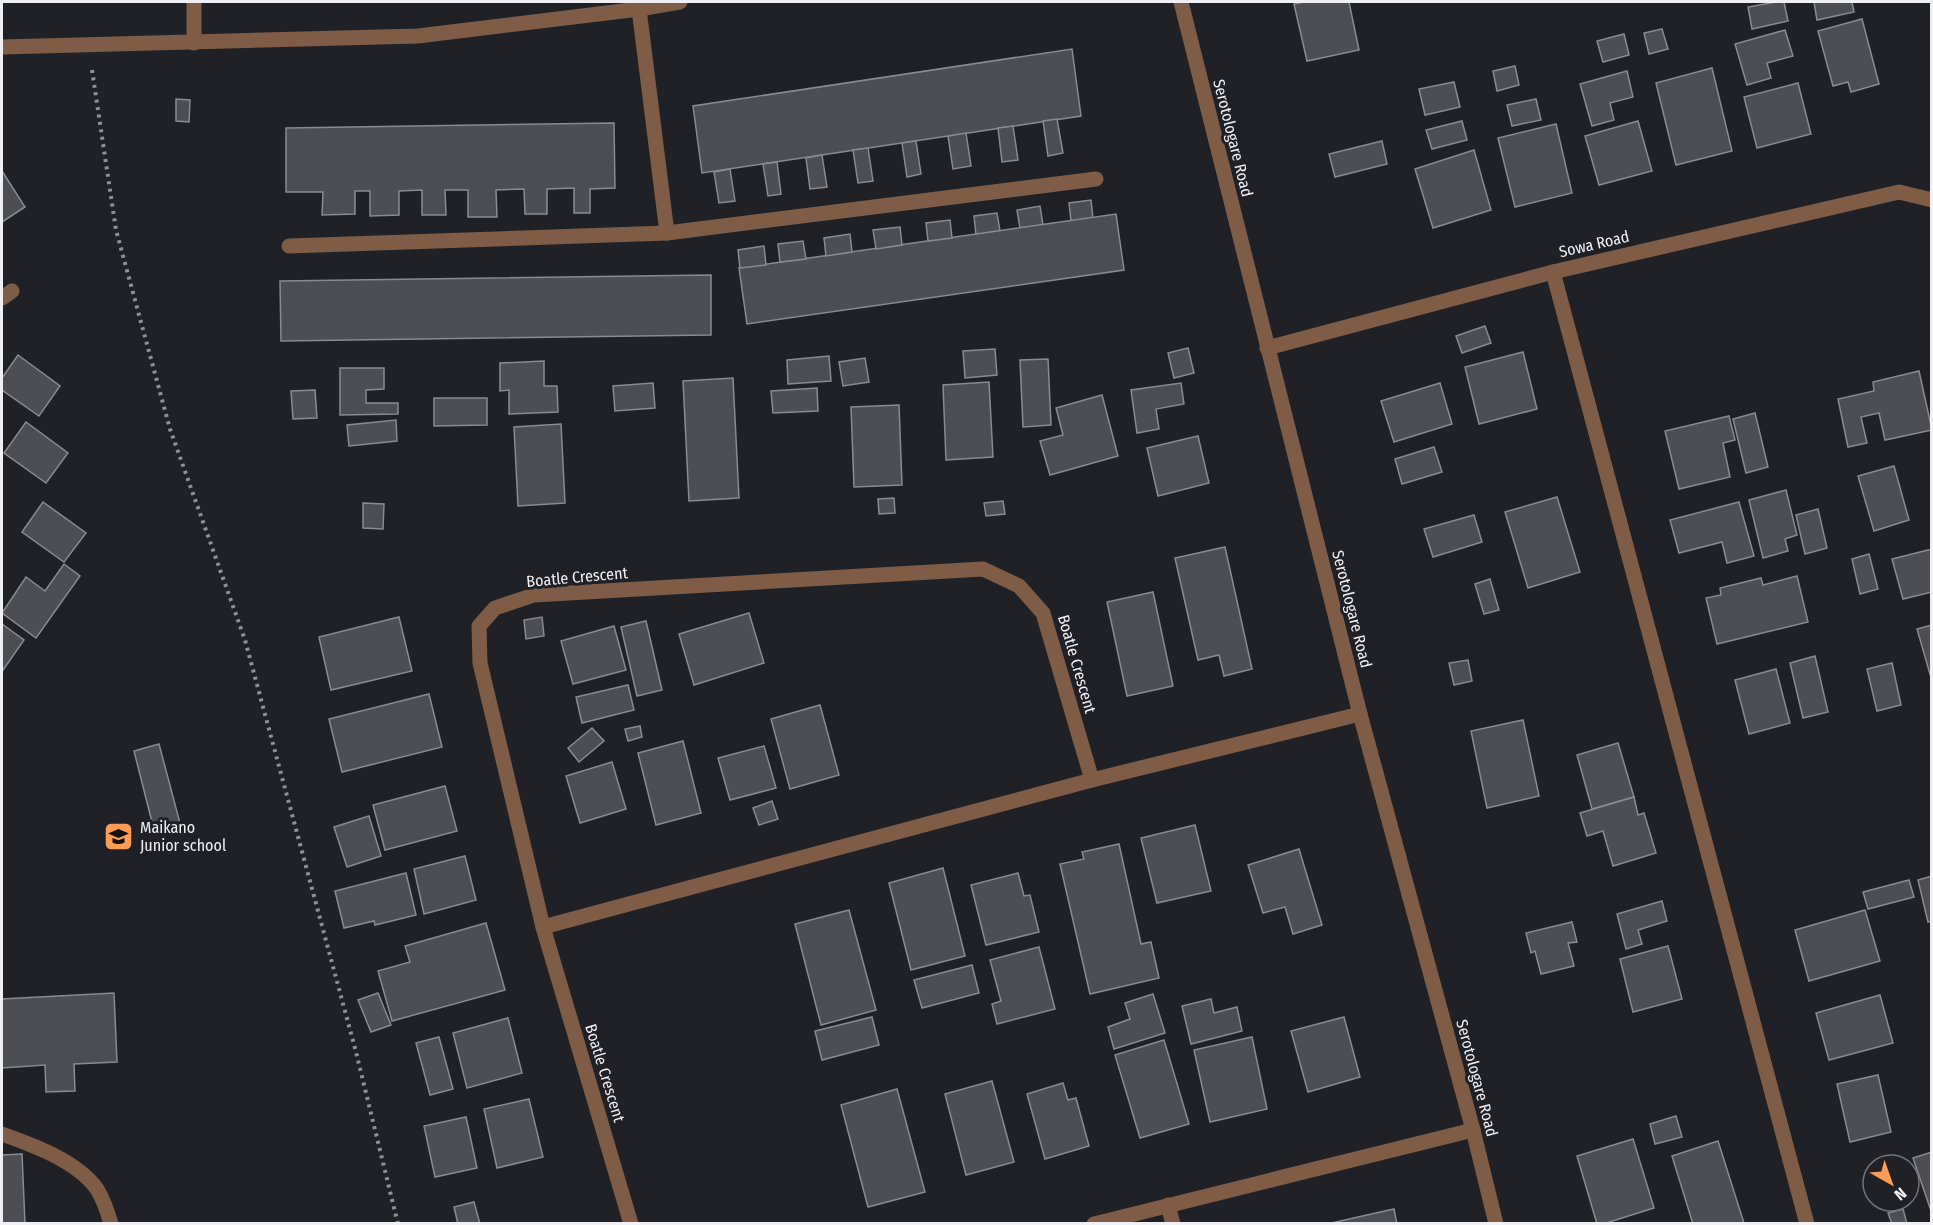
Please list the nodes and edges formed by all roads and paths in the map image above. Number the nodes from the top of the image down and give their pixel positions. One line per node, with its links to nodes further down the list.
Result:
1 (194, 2): 5 (street)
2 (680, 2): 4 (street)
3 (1181, 2): 13 (street, Serotologare Road)
4 (639, 9): 5 (street); 10 (street)
5 (194, 43): 6 (street)
6 (88, 45): 7 (street); 21 (path)
7 (2, 47)
8 (1096, 179): 10 (street)
9 (1932, 200): 12 (street, Sowa Road)
10 (668, 234): 11 (street)
11 (289, 246)
12 (1553, 272): 13 (street, Sowa Road); 26 (street)
13 (1267, 348): 14 (street, Serotologare Road)
14 (1360, 714): 15 (street); 17 (street, Serotologare Road)
15 (1092, 780): 16 (street); 16 (street, Boatle Crescent)
16 (543, 927): 22 (street, Boatle Crescent)
17 (1473, 1130): 19 (street); 25 (street, Serotologare Road)
18 (2, 1134): 20 (street)
19 (1168, 1205): 23 (street); 24 (street)
20 (111, 1224)
21 (398, 1224)
22 (631, 1224)
23 (1094, 1224)
24 (1173, 1224)
25 (1496, 1224)
26 (1807, 1224)

